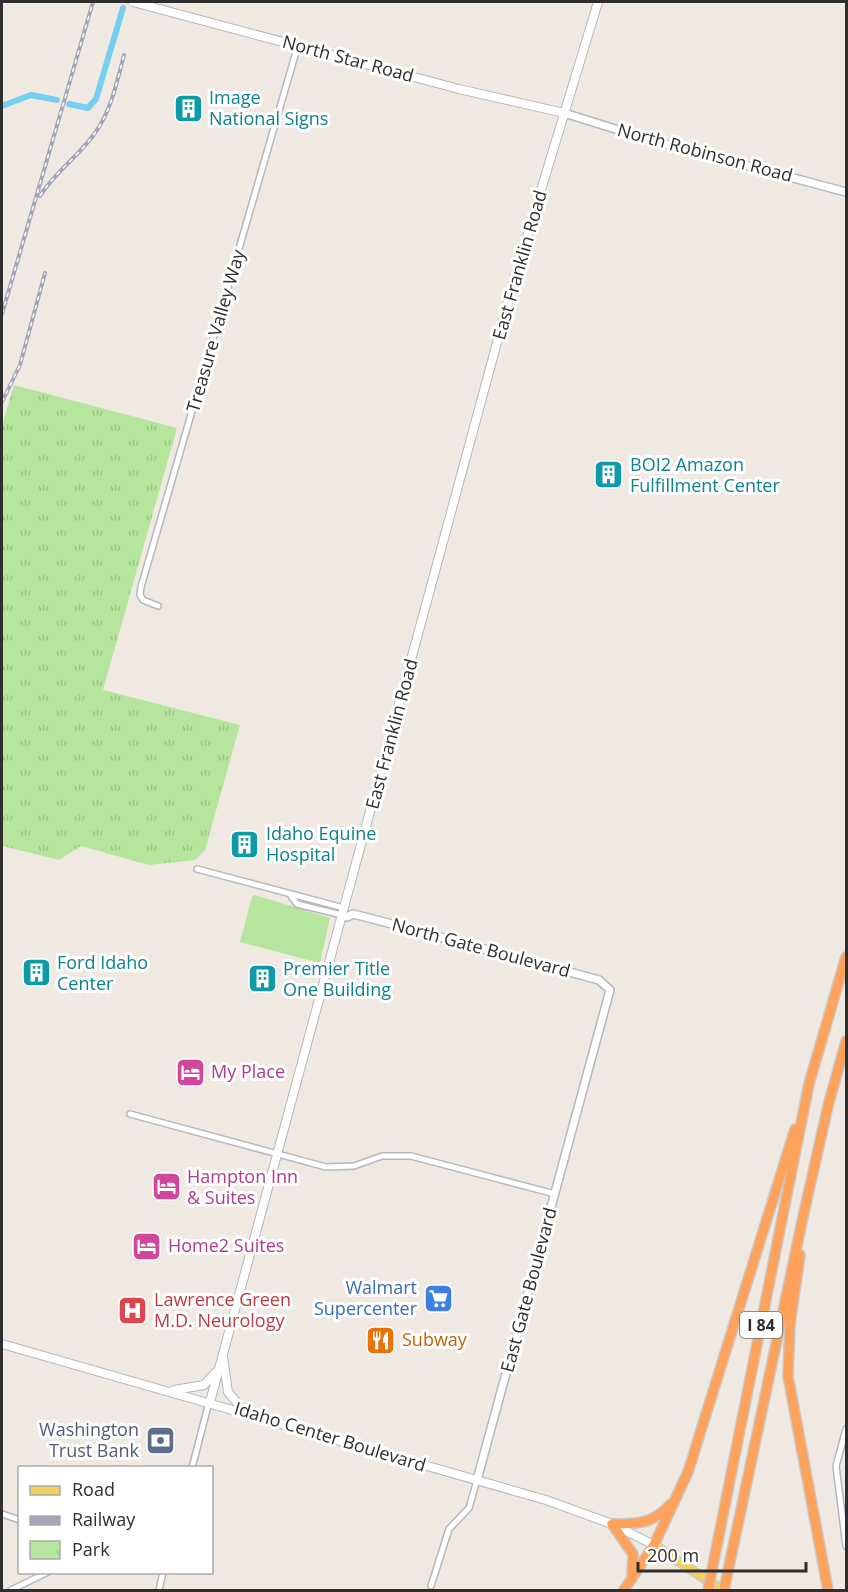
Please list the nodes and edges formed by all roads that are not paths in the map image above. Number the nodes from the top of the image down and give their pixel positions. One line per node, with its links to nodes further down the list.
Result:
1 (133, 2): 3 (main road, North Star Road)
2 (598, 2): 4 (main road, East Franklin Road)
3 (298, 45): 4 (main road, North Star Road); 6 (street, Treasure Valley Way)
4 (564, 113): 5 (street, North Robinson Road); 8 (main road, East Franklin Road)
5 (846, 192)
6 (158, 606)
7 (197, 869): 8 (street)
8 (343, 911): 10 (street, North Gate Boulevard); 14 (main road, East Franklin Road)
9 (846, 957): 12 (highway, I 84)
10 (608, 986): 15 (street, East Gate Boulevard)
11 (846, 1041): 16 (highway, I 84)
12 (810, 1084): 26 (highway); 40 (highway, I 84, bridge)
13 (130, 1114): 14 (street)
14 (276, 1154): 15 (street); 18 (main road, East Franklin Road)
15 (555, 1194): 25 (street, East Gate Boulevard)
16 (803, 1217): 36 (highway, I 84); 41 (highway)
17 (2, 1344): 20 (main road, Idaho Center Boulevard)
18 (223, 1355): 19 (main road, East Franklin Road); 22 (main road)
19 (219, 1369): 20 (main road); 21 (main road, East Franklin Road)
20 (168, 1390): 21 (main road, Idaho Center Boulevard)
21 (210, 1402): 22 (main road, Idaho Center Boulevard); 24 (street, East Franklin Road)
22 (245, 1412): 25 (main road, Idaho Center Boulevard)
23 (846, 1429): 31 (street)
24 (192, 1466)
25 (477, 1480): 29 (main road, Idaho Center Boulevard); 35 (street, East Gate Boulevard)
26 (678, 1497): 29 (highway); 30 (highway)
27 (2, 1514): 28 (street)
28 (18, 1519)
29 (612, 1524): 30 (main road, Idaho Center Boulevard); 34 (highway)
30 (654, 1545): 34 (highway); 36 (main road)
31 (846, 1546)
32 (44, 1574): 37 (street)
33 (163, 1574): 38 (street)
34 (630, 1580): 39 (highway)
35 (431, 1586)
36 (724, 1587)
37 (11, 1590)
38 (159, 1590)
39 (624, 1590)
40 (708, 1590)
41 (828, 1590)

